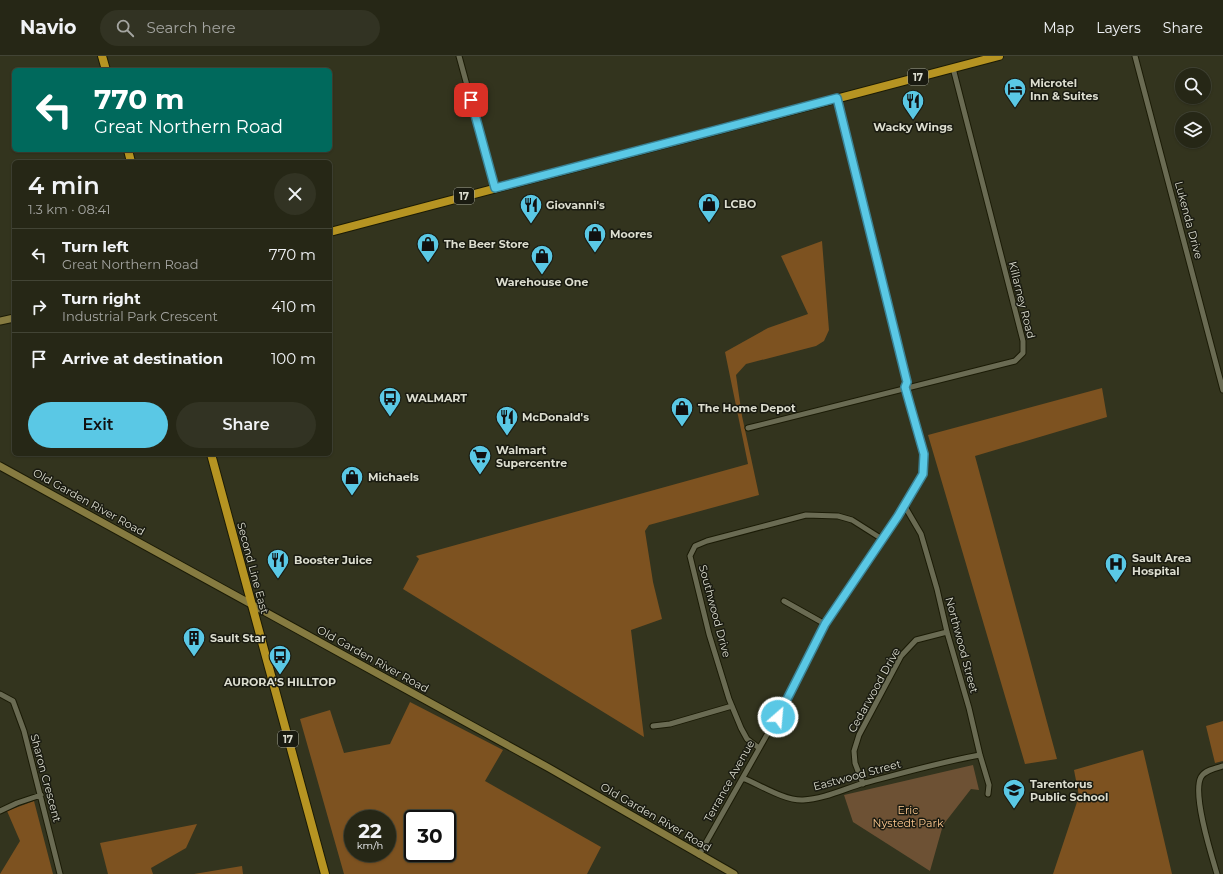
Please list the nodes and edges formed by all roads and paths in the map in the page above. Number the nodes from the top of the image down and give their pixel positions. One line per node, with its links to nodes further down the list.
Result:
1 (102, 56): 5 (highway)
2 (459, 56): 8 (street)
3 (998, 56): 6 (highway, 17)
4 (1135, 56): 13 (street, Lukenda Drive)
5 (105, 68)
6 (952, 68): 7 (highway, 17); 12 (street, Killarney Road)
7 (837, 98): 8 (highway, 17); 12 (street, Terrance Avenue)
8 (495, 188): 9 (highway, 17)
9 (332, 231)
10 (12, 318): 11 (main road)
11 (0, 321)
12 (905, 387): 14 (street, Killarney Road); 17 (street, Terrance Avenue)
13 (1223, 390)
14 (748, 428)
15 (212, 456): 20 (highway, Second Line East / 17)
16 (0, 466): 20 (main road, Old Garden River Road)
17 (904, 505): 18 (street, Terrance Avenue); 22 (street, Northwood Street)
18 (882, 539): 21 (street, Terrance Avenue); 24 (street, Southwood Drive)
19 (784, 601): 21 (street)
20 (252, 604): 34 (main road, Old Garden River Road); 36 (highway, Second Line East / 17)
21 (825, 624): 26 (street, Terrance Avenue)
22 (947, 632): 27 (street, Northwood Street); 30 (street, Cedarwood Drive)
23 (0, 694): 32 (street, Sharon Crescent)
24 (732, 706): 25 (street); 26 (street, Southwood Drive)
25 (653, 726)
26 (759, 748): 29 (street, Terrance Avenue)
27 (980, 754): 30 (street, Eastwood Street); 31 (street, Northwood Street)
28 (1223, 766): 38 (street)
29 (743, 778): 30 (street, Eastwood Street); 34 (street, Terrance Avenue)
30 (863, 784)
31 (988, 794)
32 (41, 796): 33 (street); 35 (street, Sharon Crescent)
33 (0, 811)
34 (699, 855): 37 (main road, Old Garden River Road)
35 (60, 874)
36 (325, 874)
37 (734, 874)
38 (1217, 874)

